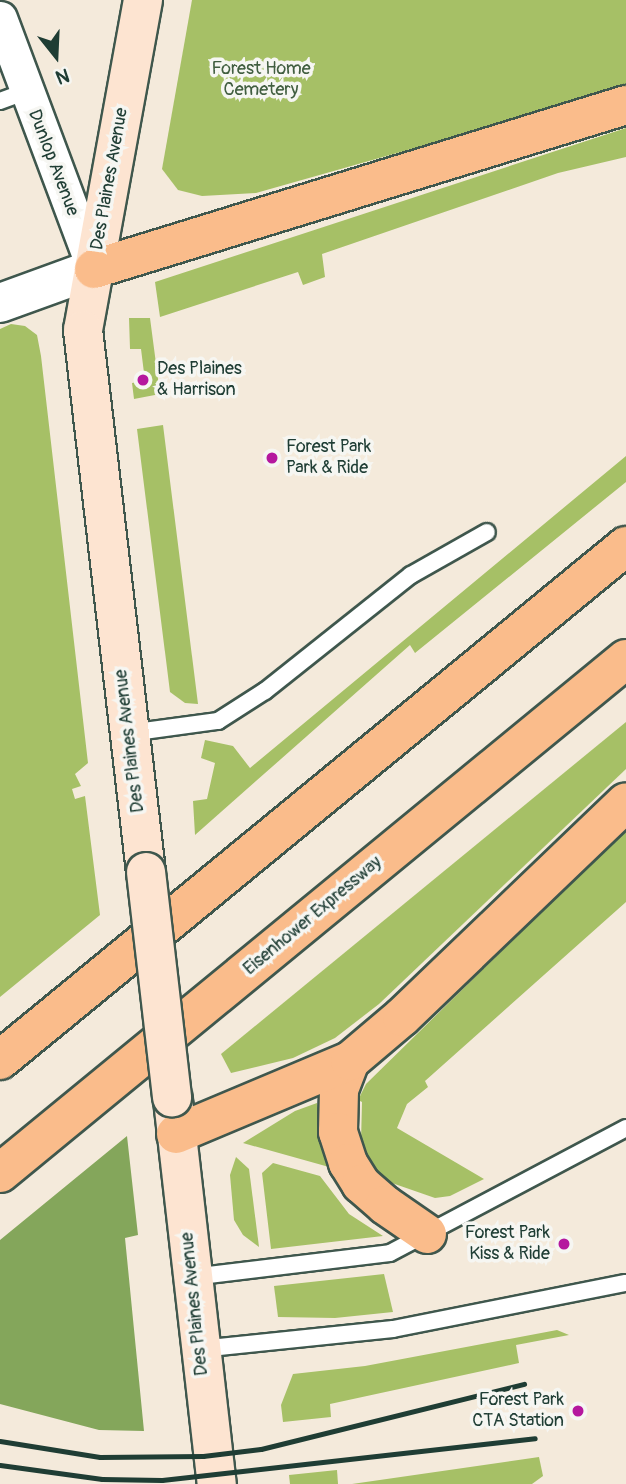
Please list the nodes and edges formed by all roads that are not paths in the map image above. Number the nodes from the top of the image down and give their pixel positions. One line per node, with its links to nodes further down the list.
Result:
1 (143, 0): 5 (main road, Des Plaines Avenue)
2 (0, 18): 3 (street, Dunlop Avenue)
3 (13, 96): 5 (street, Dunlop Avenue)
4 (626, 105): 5 (highway)
5 (94, 269): 6 (street); 10 (main road, Des Plaines Avenue)
6 (0, 303)
7 (487, 532): 10 (lane)
8 (626, 547): 12 (highway)
9 (626, 659): 16 (highway, Eisenhower Expressway)
10 (129, 733): 14 (main road, Des Plaines Avenue, bridge)
11 (626, 802): 13 (highway)
12 (0, 1060)
13 (350, 1060): 14 (highway); 17 (highway)
14 (174, 1116): 18 (main road, Des Plaines Avenue)
15 (626, 1128): 17 (lane)
16 (0, 1173)
17 (427, 1234): 18 (lane)
18 (192, 1277): 20 (main road, Des Plaines Avenue)
19 (626, 1283): 20 (lane)
20 (200, 1349): 21 (main road, Des Plaines Avenue)
21 (217, 1484)

